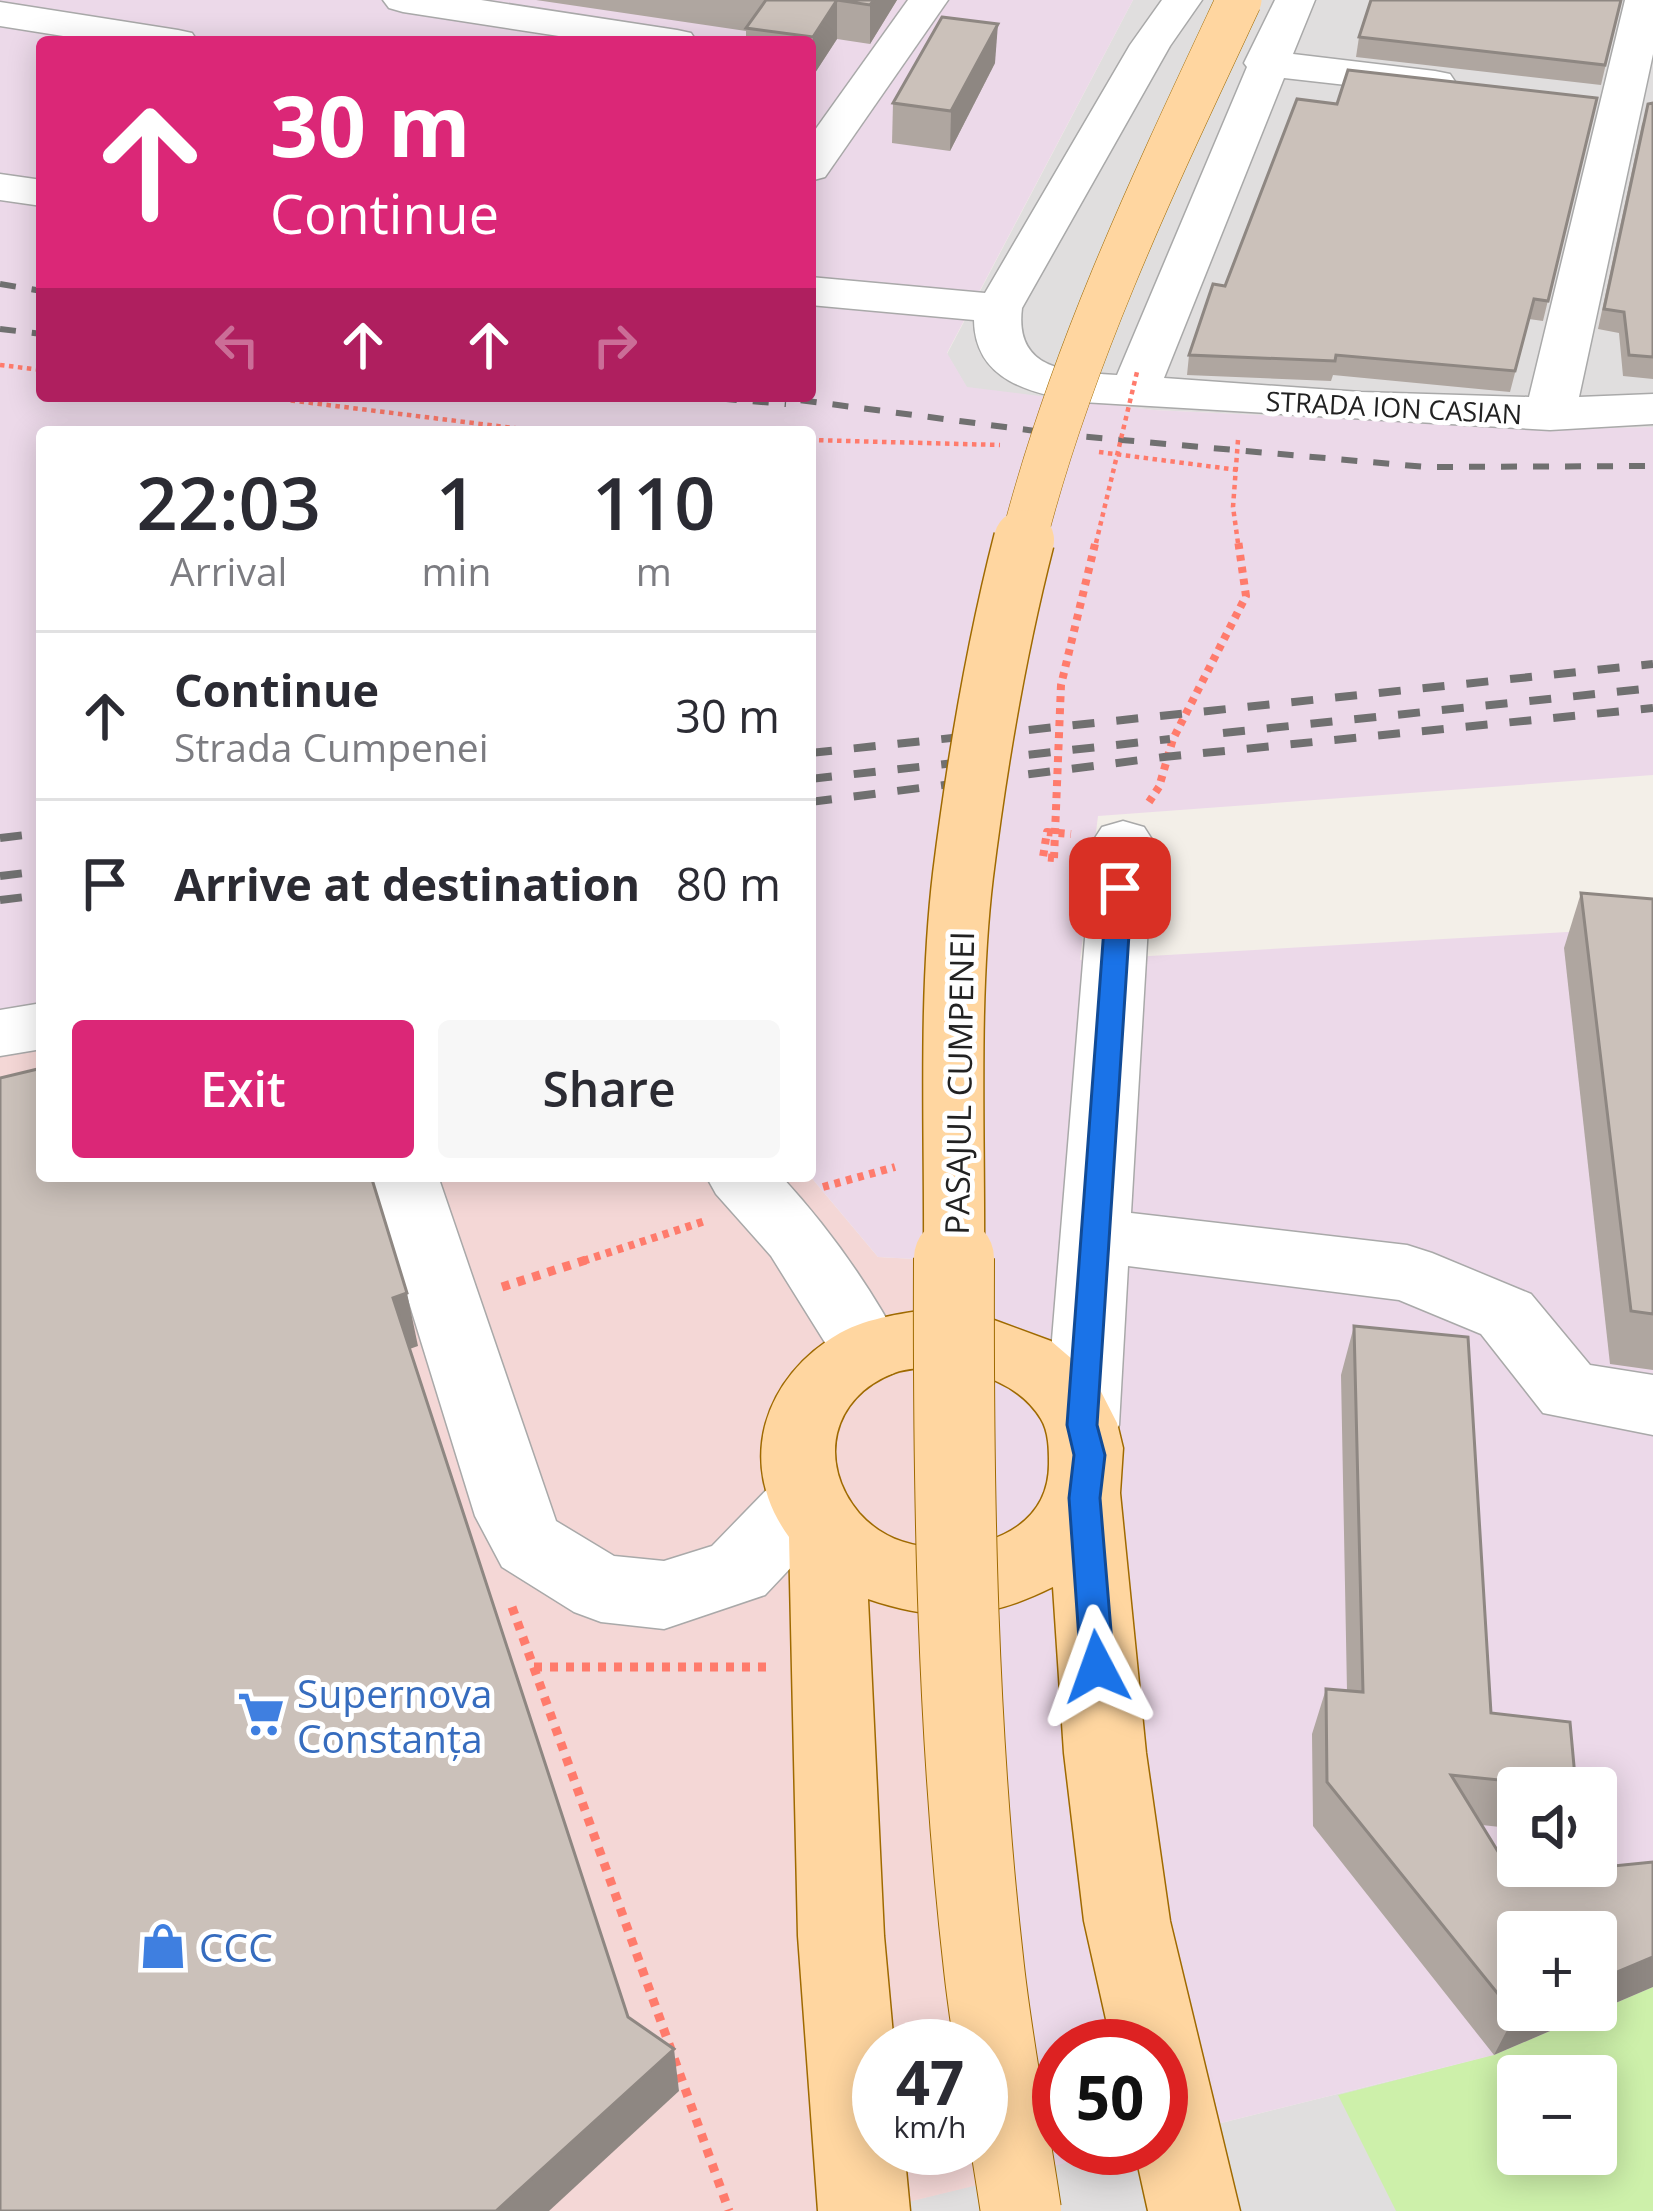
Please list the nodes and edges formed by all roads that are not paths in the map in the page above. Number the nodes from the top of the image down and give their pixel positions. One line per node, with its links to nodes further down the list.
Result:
1 (403, 0): 9 (street)
2 (928, 0): 14 (street)
3 (1182, 0): 17 (street)
4 (1239, 0): 37 (main road, PASAJUL CUMPENEI, bridge)
5 (1295, 0): 10 (street)
6 (1646, 0): 13 (street)
7 (0, 14): 8 (street)
8 (140, 36)
9 (638, 36)
10 (1265, 63): 11 (street); 18 (street)
11 (1479, 88)
12 (1574, 99): 13 (street)
13 (1637, 106): 23 (street)
14 (816, 159)
15 (0, 187): 16 (street)
16 (36, 192)
17 (1046, 226): 18 (street); 20 (street)
18 (1193, 244): 21 (street)
19 (816, 292): 20 (street)
20 (999, 308): 21 (street, STRADA ION CASIAN)
21 (1136, 381): 23 (street, STRADA ION CASIAN)
22 (1653, 410): 23 (street, STRADA ION CASIAN)
23 (1550, 415)
24 (1104, 838): 29 (street)
25 (36, 1027): 26 (street)
26 (0, 1033)
27 (406, 1182): 33 (street)
28 (745, 1182): 30 (street)
29 (1092, 1235): 31 (street); 32 (street)
30 (868, 1352): 32 (main road); 33 (main road)
31 (1653, 1405)
32 (1083, 1461): 33 (main road); 34 (main road)
33 (816, 1519): 36 (main road)
34 (1150, 2019)
35 (1186, 2175): 38 (main road)
36 (864, 2211)
37 (1021, 2211)
38 (1194, 2211)

